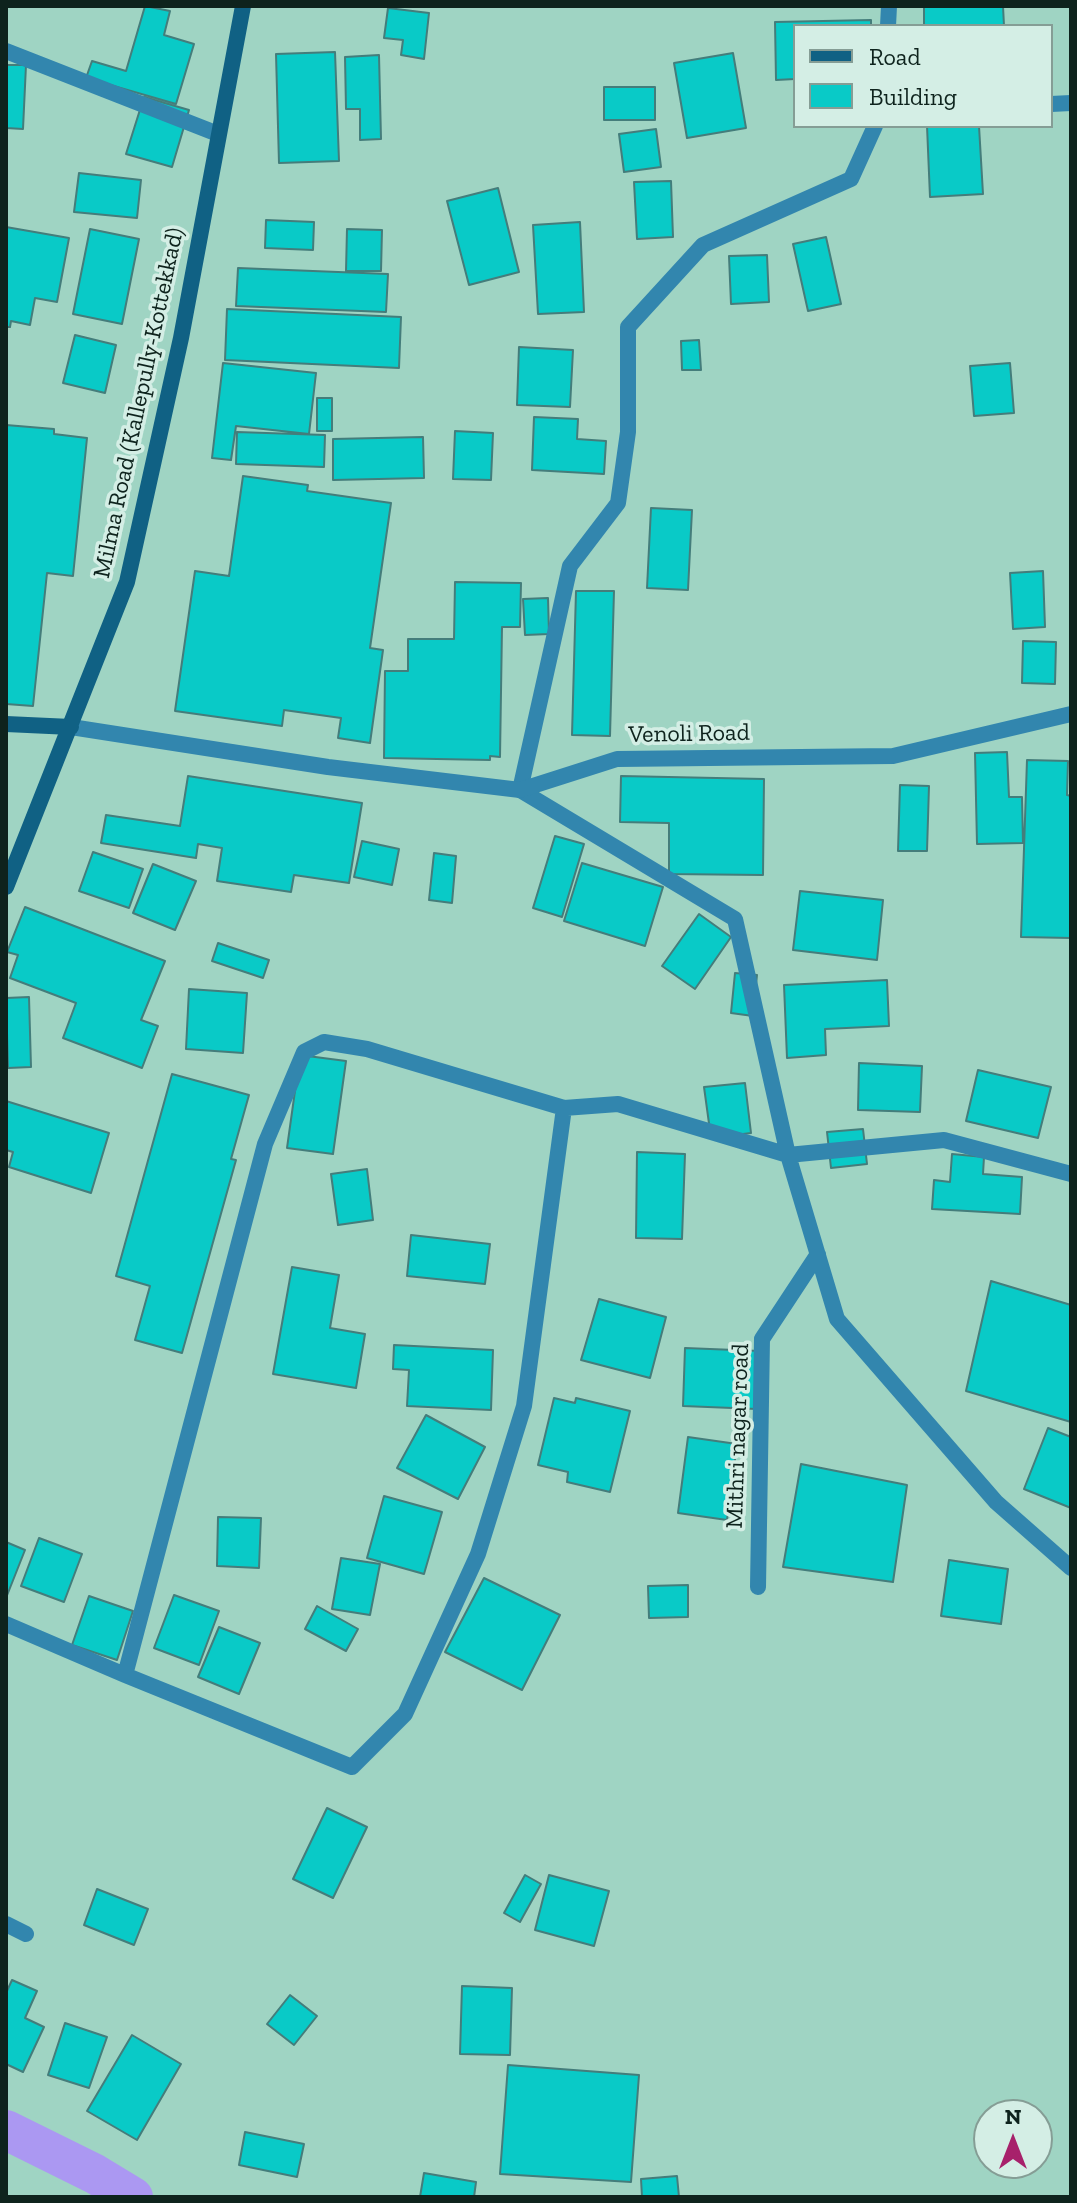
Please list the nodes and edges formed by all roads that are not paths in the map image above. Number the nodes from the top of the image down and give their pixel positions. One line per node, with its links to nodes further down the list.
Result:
1 (243, 6): 4 (main road, Milma Road (Kallepully-Kottekkad))
2 (6, 51): 4 (street)
3 (874, 128): 8 (street)
4 (218, 134): 7 (main road, Milma Road (Kallepully-Kottekkad))
5 (1071, 714): 8 (street, Venoli Road)
6 (6, 724): 7 (main road)
7 (71, 727): 8 (street, Venoli Road); 9 (main road, Milma Road (Kallepully-Kottekkad))
8 (520, 790): 11 (street)
9 (6, 887)
10 (564, 1108): 11 (street); 17 (street); 17 (street)
11 (788, 1155): 12 (street); 13 (street)
12 (1071, 1174)
13 (818, 1254): 14 (street); 15 (street, Mithri nagar road)
14 (1071, 1568)
15 (758, 1587)
16 (6, 1624): 17 (street)
17 (125, 1675)
18 (6, 1924): 19 (street)
19 (26, 1934)

